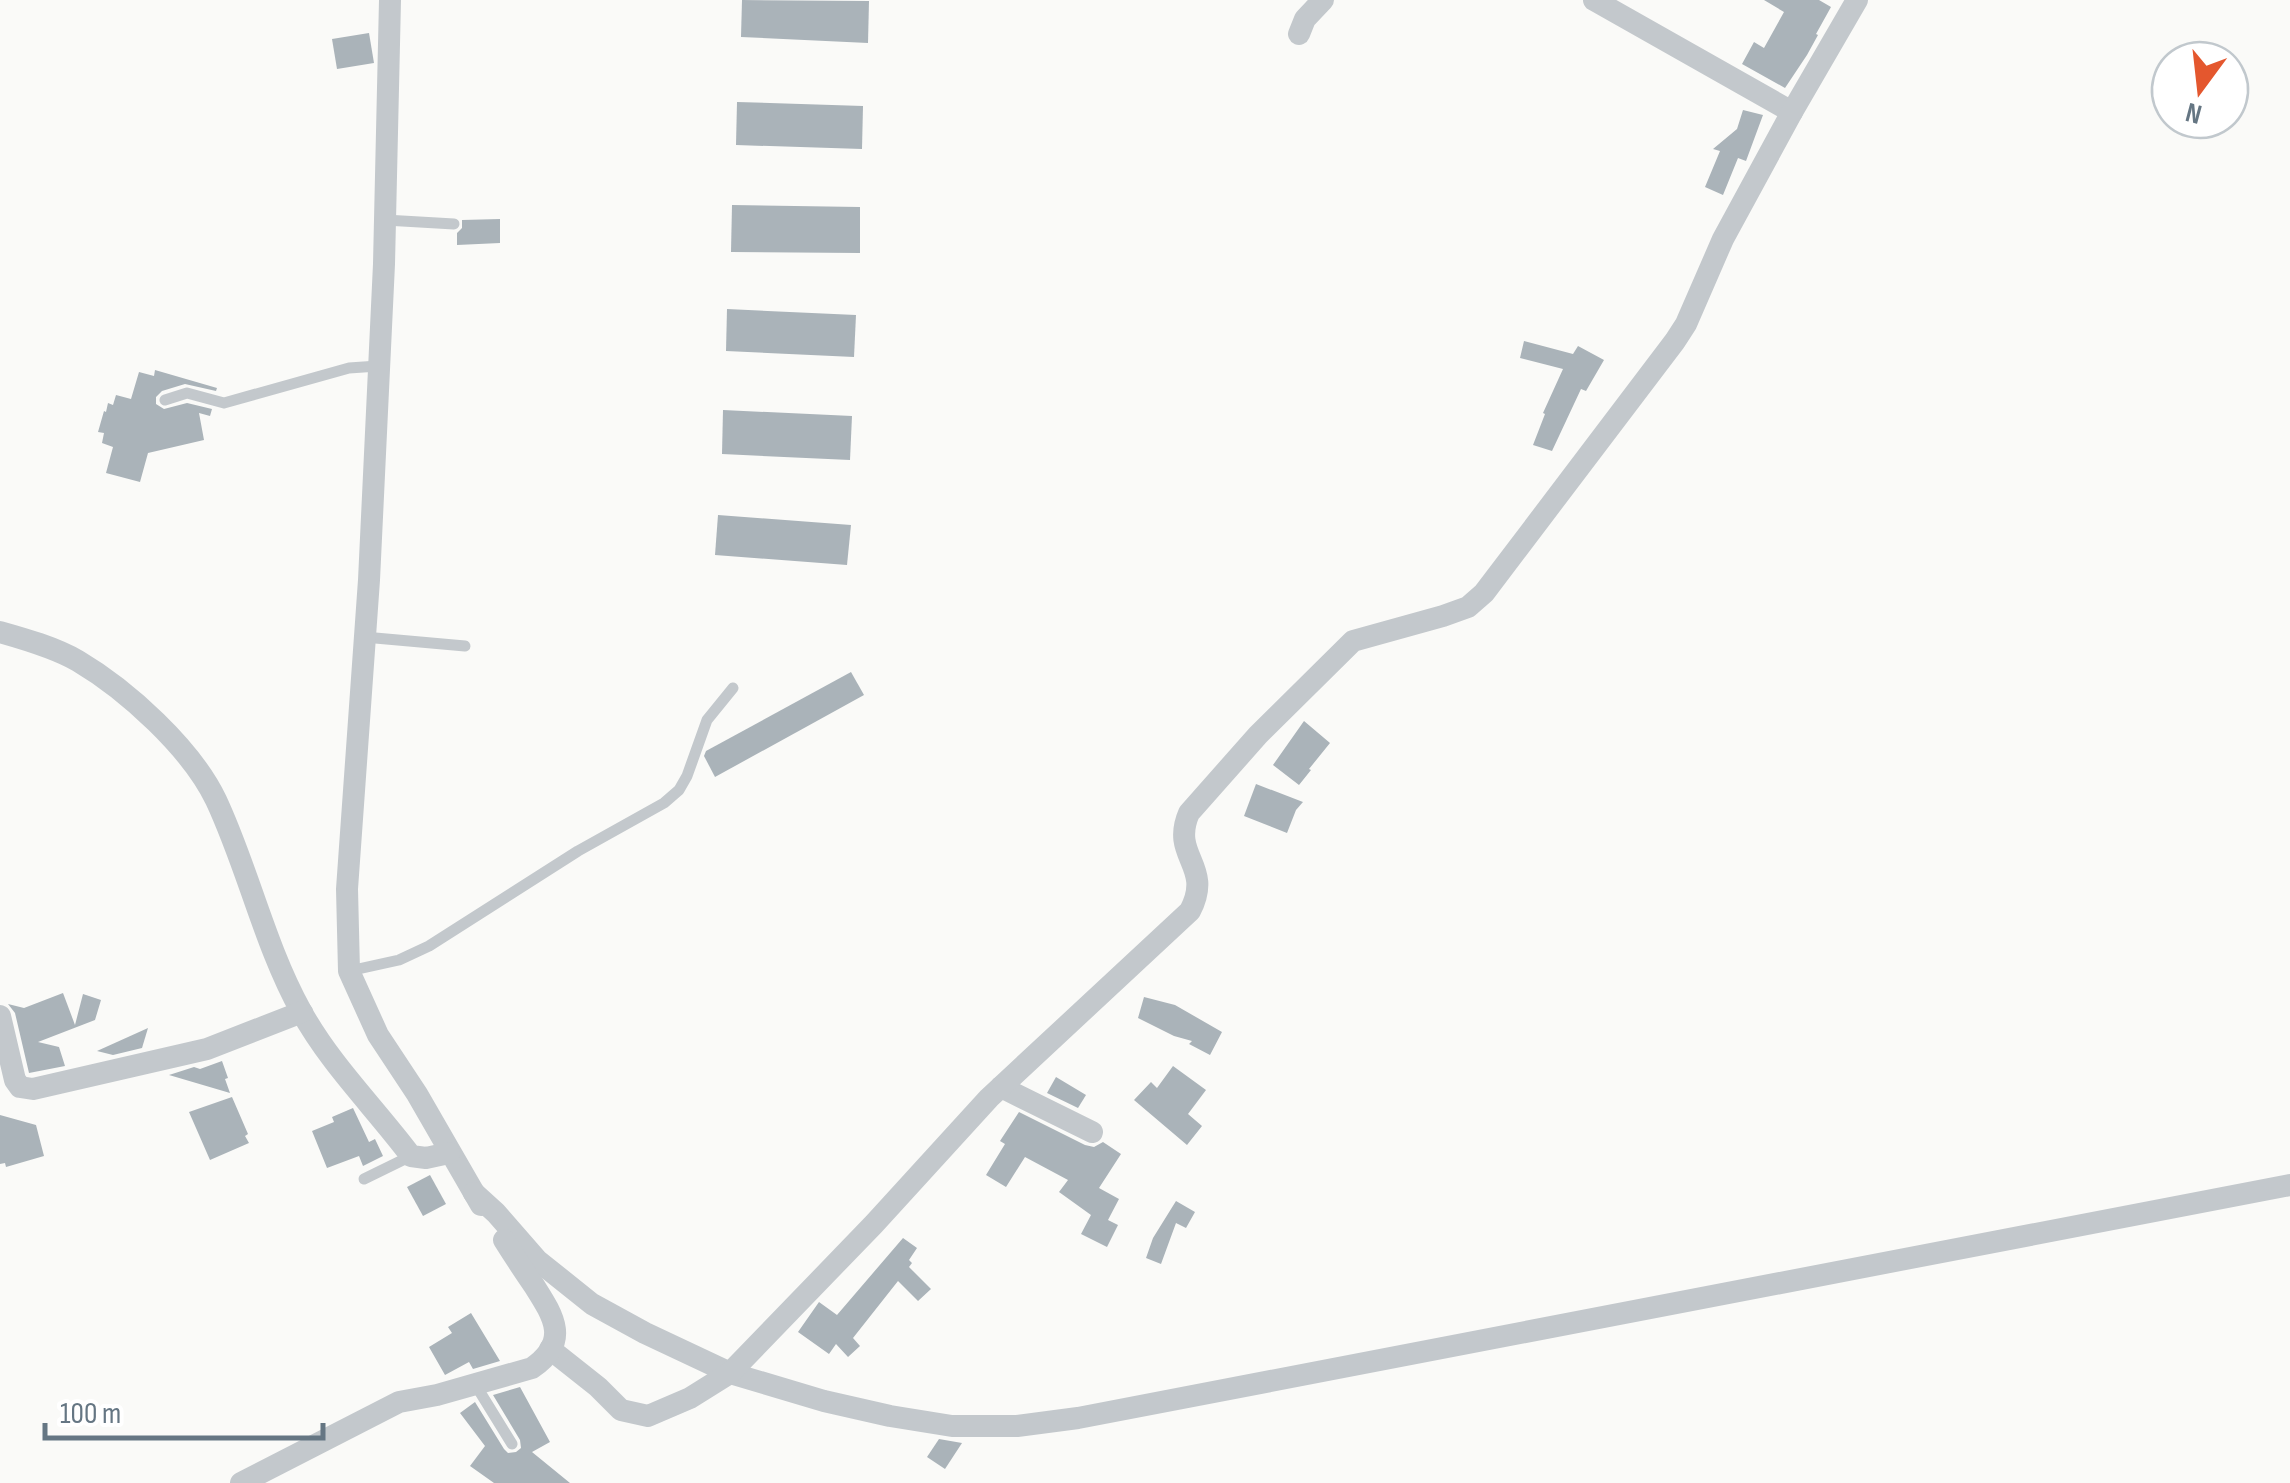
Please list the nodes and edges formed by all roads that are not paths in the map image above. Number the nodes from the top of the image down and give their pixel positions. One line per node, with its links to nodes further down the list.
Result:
1 (390, 0): 7 (street)
2 (1323, 0): 5 (street)
3 (1594, 0): 6 (street)
4 (1857, 0): 6 (street)
5 (1299, 34)
6 (1792, 112): 18 (street)
7 (385, 220): 8 (lane); 9 (street)
8 (454, 224)
9 (378, 366): 10 (lane); 12 (street)
10 (165, 400)
11 (0, 632): 16 (street)
12 (364, 637): 13 (lane); 15 (street)
13 (465, 646)
14 (733, 688): 15 (lane)
15 (349, 970): 20 (street)
16 (302, 1012): 17 (street); 21 (street)
17 (0, 1016)
18 (1001, 1087): 19 (street); 26 (street)
19 (1092, 1132)
20 (449, 1153): 21 (street); 24 (street)
21 (411, 1156): 22 (lane)
22 (364, 1179)
23 (2290, 1185): 26 (street)
24 (474, 1193): 25 (street); 26 (street)
25 (550, 1349): 26 (street); 27 (street)
26 (730, 1373)
27 (475, 1384): 28 (lane); 29 (street)
28 (512, 1444)
29 (241, 1483)

